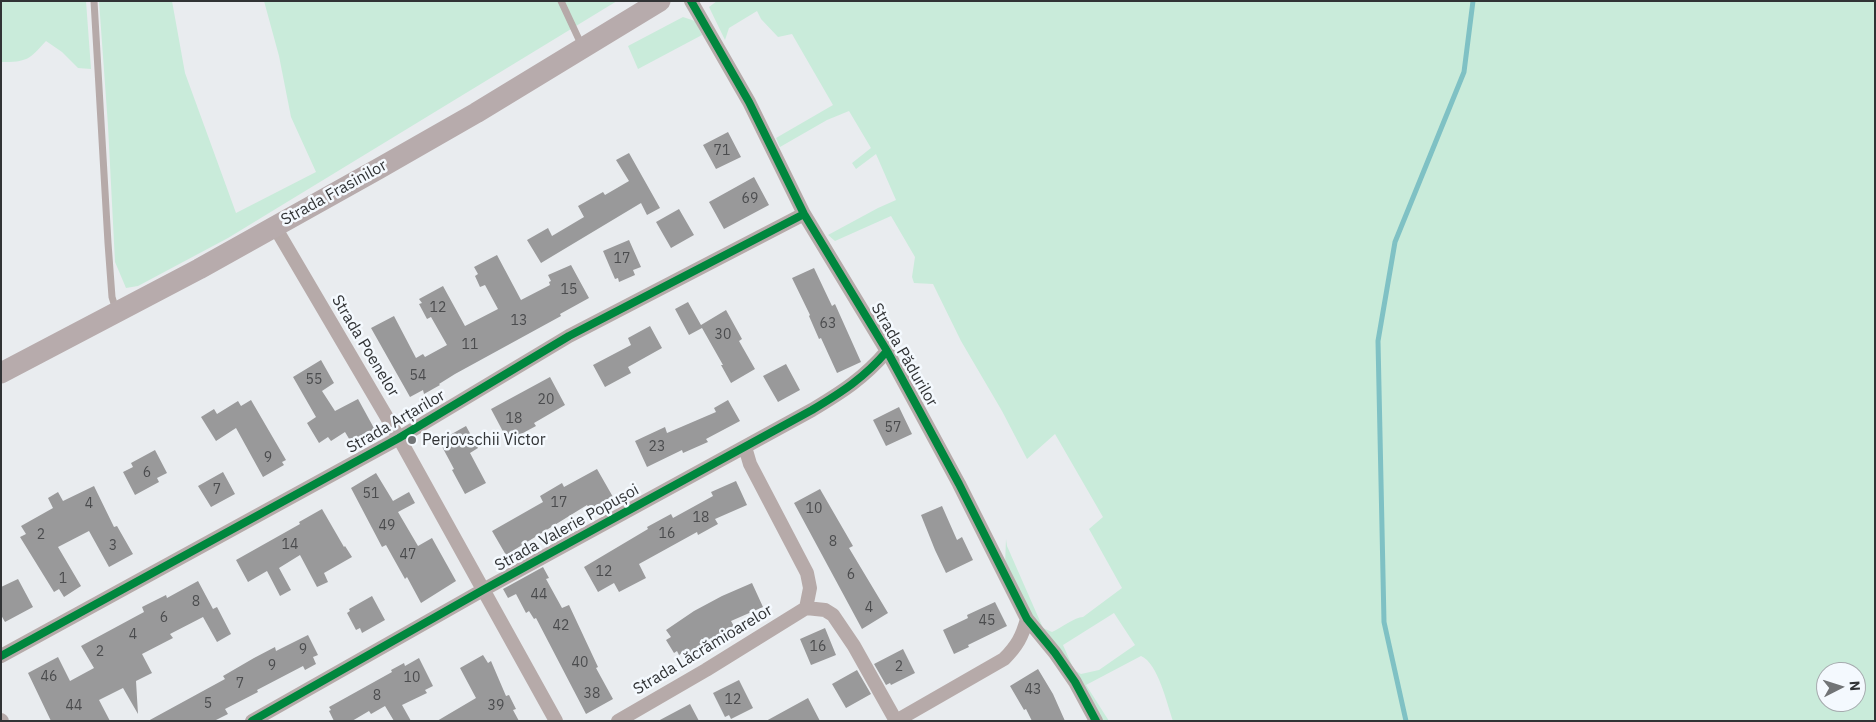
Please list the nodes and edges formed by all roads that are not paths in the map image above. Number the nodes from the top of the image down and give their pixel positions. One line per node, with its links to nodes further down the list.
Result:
1 (94, 1): 8 (lane)
2 (561, 1): 5 (lane)
3 (660, 1): 5 (main road, Strada Frasinilor)
4 (691, 1): 6 (street, Strada Pădurilor)
5 (583, 48): 7 (main road, Strada Frasinilor)
6 (804, 214): 9 (street, Strada Pădurilor); 11 (street, Strada Arțarilor)
7 (274, 227): 8 (main road, Strada Frasinilor); 11 (street, Strada Poenelor)
8 (117, 312): 10 (main road, Strada Frasinilor)
9 (888, 351): 12 (street, Strada Valerie Popușoi); 15 (street, Strada Pădurilor)
10 (1, 373)
11 (399, 438): 13 (street, Strada Poenelor); 16 (street, Strada Arțarilor)
12 (745, 447): 13 (street, Strada Valerie Popușoi); 14 (street)
13 (484, 590): 17 (street, Strada Valerie Popușoi); 18 (street, Strada Poenelor)
14 (806, 608): 19 (street, Strada Lăcrămioarelor); 20 (street)
15 (1028, 619): 20 (street); 21 (street, Strada Pădurilor)
16 (1, 656)
17 (252, 721)
18 (556, 721)
19 (618, 721)
20 (896, 721)
21 (1096, 721)

